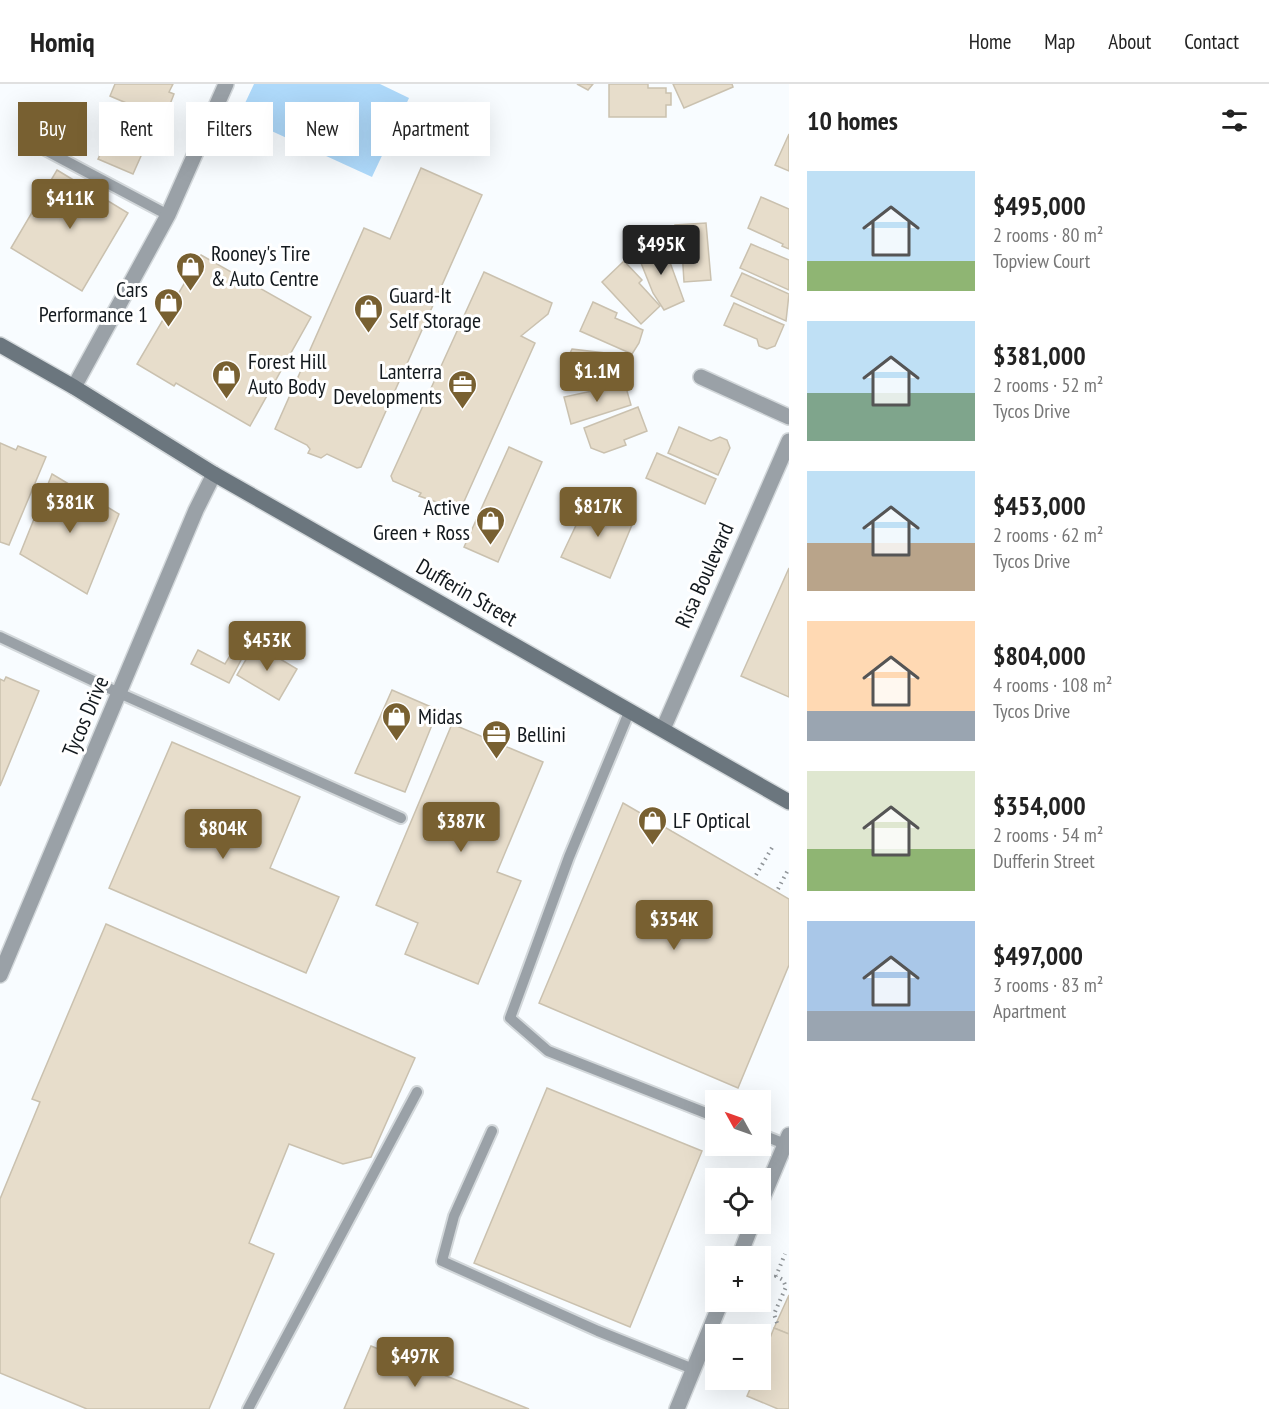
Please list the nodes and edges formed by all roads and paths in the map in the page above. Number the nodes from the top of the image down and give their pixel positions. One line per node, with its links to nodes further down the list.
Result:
1 (226, 84): 3 (street)
2 (57, 156): 3 (lane)
3 (168, 215): 6 (street)
4 (0, 345): 6 (main road, Dufferin Street)
5 (702, 377): 7 (street)
6 (74, 387): 9 (main road, Dufferin Street)
7 (789, 417)
8 (789, 441): 13 (street, Risa Boulevard)
9 (214, 474): 11 (street, Tycos Drive); 12 (main road, Dufferin Street)
10 (0, 637): 11 (lane)
11 (119, 693): 15 (lane); 20 (street, Tycos Drive)
12 (630, 710): 13 (main road, Dufferin Street); 22 (lane)
13 (663, 729): 14 (main road, Dufferin Street)
14 (789, 802)
15 (401, 818)
16 (773, 846): 18 (path)
17 (789, 868): 19 (path)
18 (756, 875)
19 (778, 889)
20 (0, 975)
21 (417, 1092): 31 (lane)
22 (705, 1113)
23 (492, 1131): 30 (lane)
24 (771, 1136): 25 (lane)
25 (787, 1139): 26 (street)
26 (771, 1178)
27 (785, 1254): 29 (path)
28 (716, 1312): 30 (street)
29 (777, 1323)
30 (693, 1369): 32 (street)
31 (248, 1409)
32 (677, 1409)

